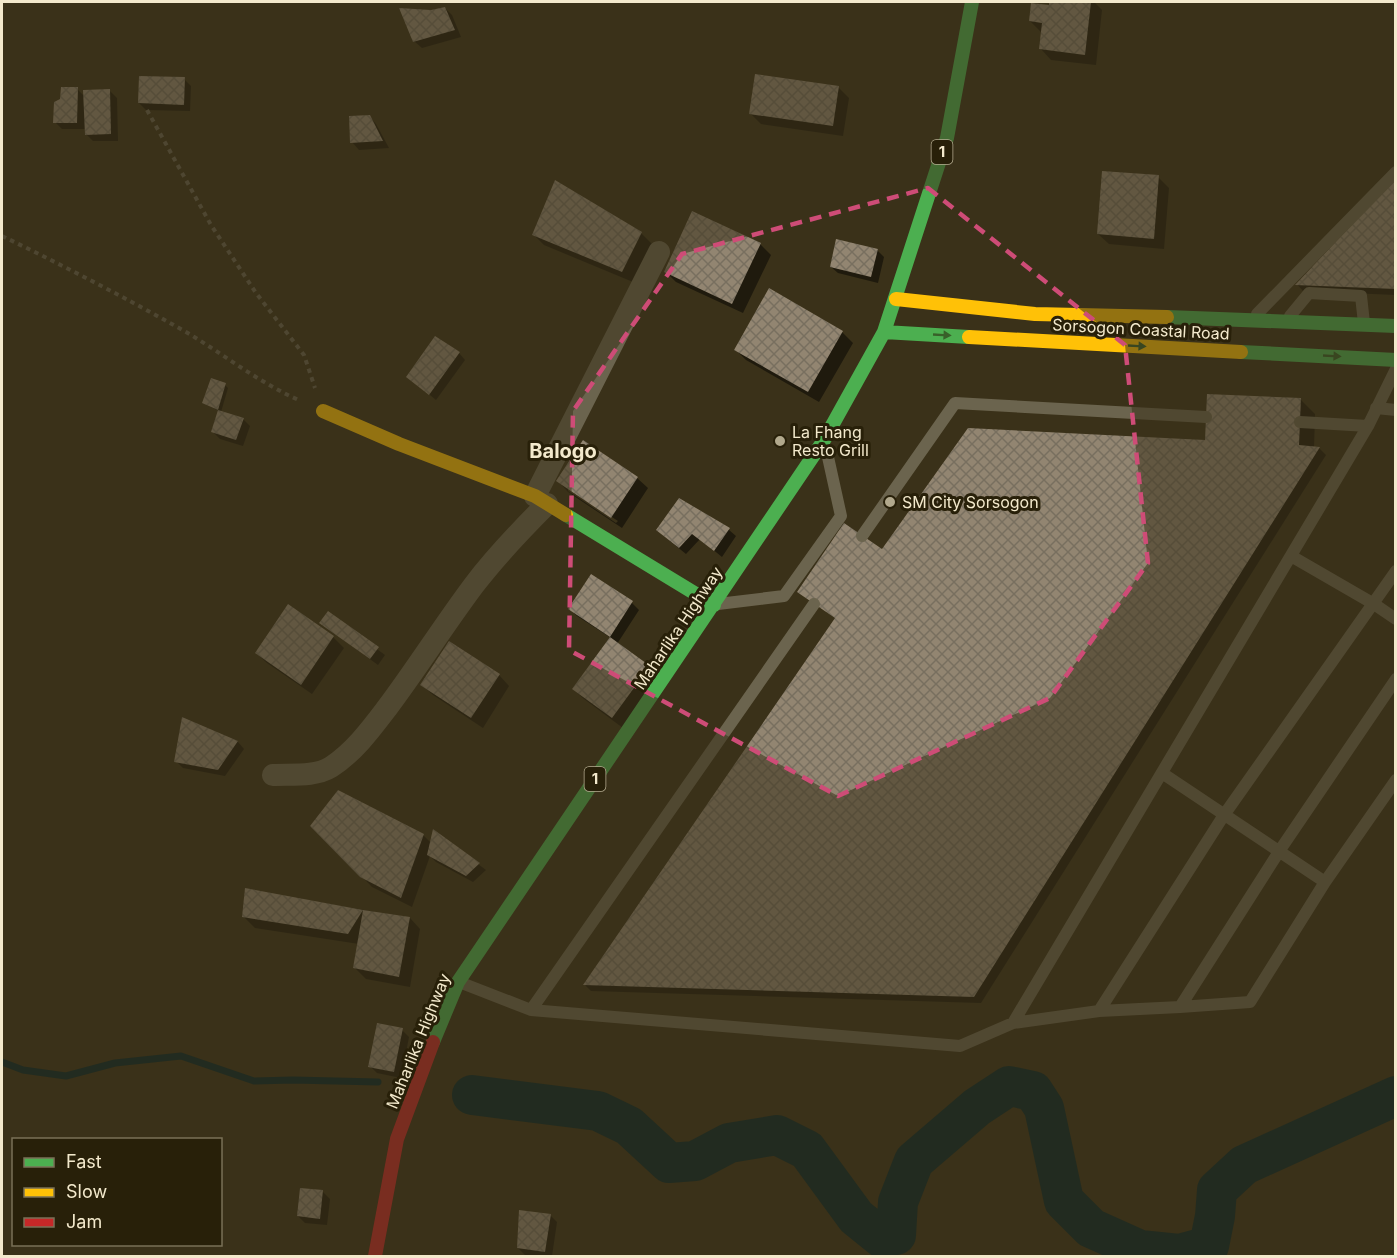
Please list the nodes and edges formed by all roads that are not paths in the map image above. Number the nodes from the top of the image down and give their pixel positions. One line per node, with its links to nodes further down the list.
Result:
1 (972, 2): 4 (main road, Maharlika Highway / 1)
2 (1395, 172): 5 (lane)
3 (658, 252): 19 (street)
4 (896, 299): 5 (main road, Sorsogon Coastal Road); 9 (main road, Maharlika Highway / 1)
5 (1251, 319): 6 (main road, Sorsogon Coastal Road)
6 (1286, 322): 7 (main road, Sorsogon Coastal Road); 7 (lane)
7 (1365, 325): 8 (main road, Sorsogon Coastal Road)
8 (1395, 326)
9 (884, 332): 10 (main road, Sorsogon Coastal Road, one-way to 10); 18 (main road, Maharlika Highway / 1)
10 (1395, 360)
11 (1395, 369): 12 (lane)
12 (1376, 408): 13 (lane); 17 (lane)
13 (1395, 410)
14 (323, 411): 19 (main road)
15 (1206, 417): 20 (lane)
16 (1300, 422): 17 (lane)
17 (1368, 426): 21 (lane)
18 (824, 440): 25 (main road, Maharlika Highway / 1); 25 (lane)
19 (541, 500): 25 (main road); 29 (street)
20 (862, 536)
21 (1291, 556): 24 (lane); 28 (lane)
22 (1395, 571): 24 (lane)
23 (814, 604): 36 (lane)
24 (1374, 604): 26 (lane); 31 (lane)
25 (714, 605): 34 (main road, Maharlika Highway / 1)
26 (1395, 619)
27 (1395, 679): 32 (lane)
28 (1162, 773): 31 (lane); 38 (lane)
29 (273, 775)
30 (1395, 780): 33 (lane)
31 (1224, 815): 32 (lane); 37 (lane)
32 (1280, 850): 33 (lane); 35 (lane)
33 (1325, 882): 35 (lane)
34 (458, 982): 36 (lane); 39 (main road, Maharlika Highway / 1)
35 (1180, 1007): 37 (lane)
36 (531, 1010): 38 (lane)
37 (1099, 1011): 38 (lane)
38 (1013, 1023)
39 (375, 1257)

